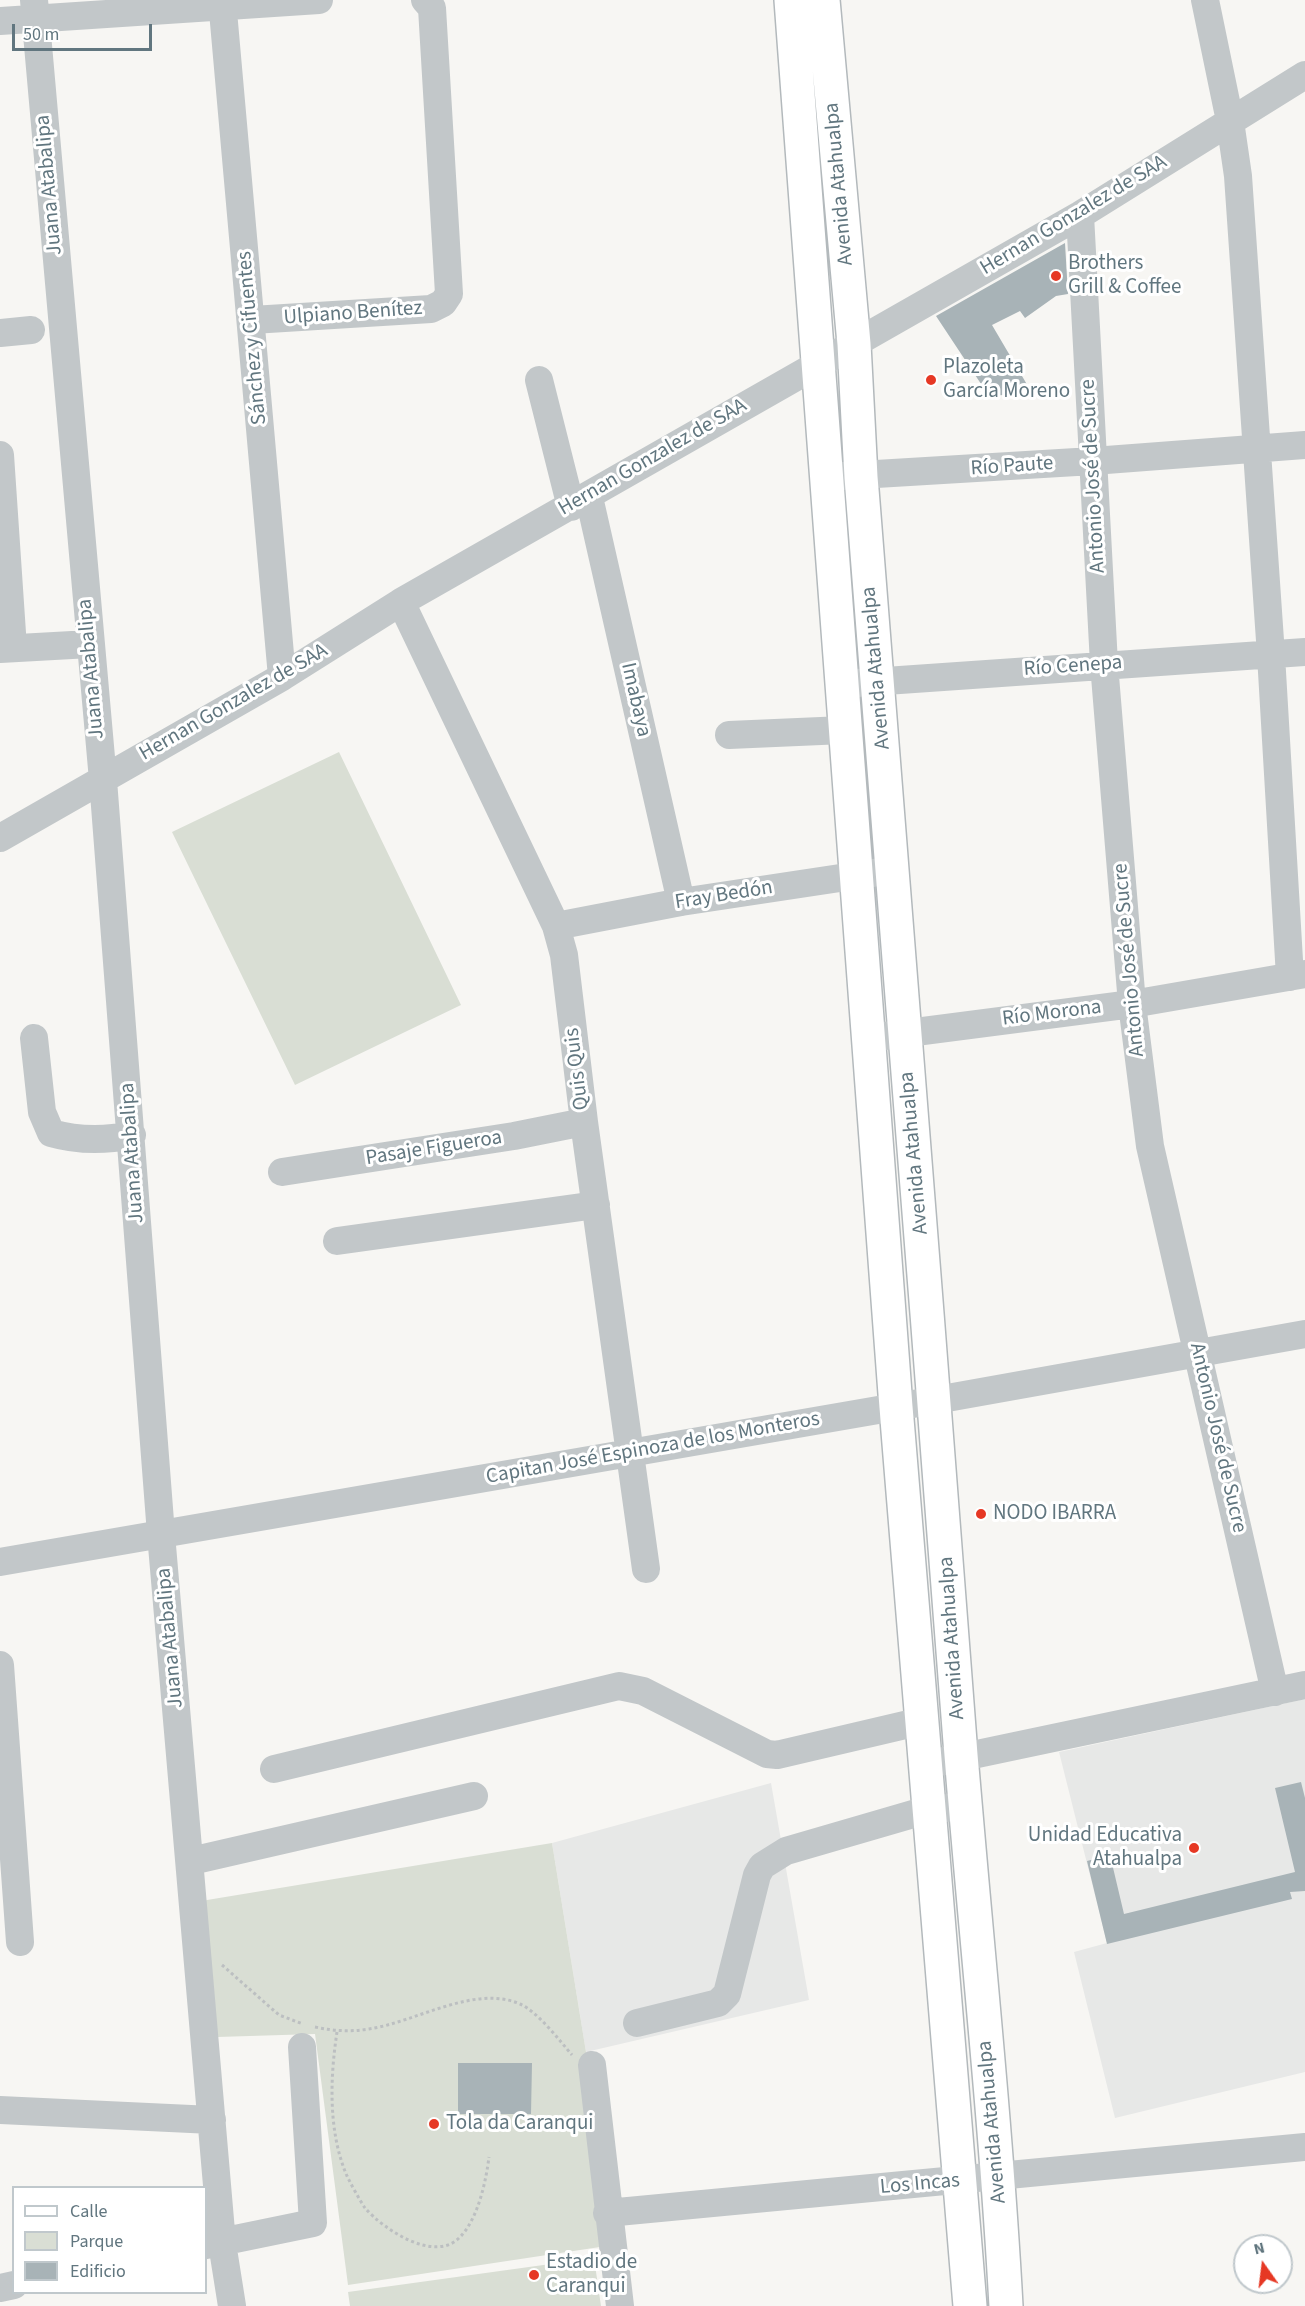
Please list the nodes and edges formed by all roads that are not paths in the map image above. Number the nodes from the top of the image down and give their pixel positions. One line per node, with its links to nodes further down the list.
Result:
1 (319, 0): 5 (street)
2 (791, 0): 16 (main road, Avenida Atahualpa)
3 (823, 0): 15 (main road, Avenida Atahualpa)
4 (1205, 0): 10 (street)
5 (223, 3): 7 (street); 12 (street, Sánchez y Cifuentes)
6 (428, 4): 12 (street, Ulpiano Benítez)
7 (34, 9): 8 (street); 26 (street, Juana Atabalipa)
8 (0, 21)
9 (1305, 75): 10 (street, Hernan Gonzalez de SAA)
10 (1230, 121): 11 (street, Hernan Gonzalez de SAA); 19 (street)
11 (1080, 215): 15 (street, Hernan Gonzalez de SAA); 21 (street, Antonio José de Sucre)
12 (252, 320): 31 (street, Sánchez y Cifuentes)
13 (31, 330): 14 (street)
14 (0, 333)
15 (854, 344): 16 (street, Hernan Gonzalez de SAA); 23 (main road, Avenida Atahualpa)
16 (819, 364): 22 (main road, Avenida Atahualpa); 24 (street, Hernan Gonzalez de SAA)
17 (539, 380): 24 (street, Imabaya)
18 (1305, 445): 19 (street, Río Paute)
19 (1258, 448): 21 (street, Río Paute); 29 (street)
20 (0, 455): 27 (street)
21 (1093, 461): 23 (street, Río Paute); 30 (street, Antonio José de Sucre)
22 (826, 477): 23 (street, Río Paute); 33 (main road, Avenida Atahualpa)
23 (861, 477): 32 (main road, Avenida Atahualpa)
24 (580, 502): 25 (street, Hernan Gonzalez de SAA); 40 (street, Imabaya)
25 (401, 602): 31 (street, Hernan Gonzalez de SAA); 41 (street, Quis Quis)
26 (90, 644): 27 (street); 36 (street, Juana Atabalipa)
27 (6, 648)
28 (1305, 652): 29 (street, Río Cenepa)
29 (1271, 655): 30 (street, Río Cenepa); 42 (street)
30 (1104, 664): 32 (street, Río Cenepa); 43 (street, Antonio José de Sucre)
31 (282, 677): 36 (street, Hernan Gonzalez de SAA)
32 (878, 682): 33 (street, Río Cenepa); 38 (main road, Avenida Atahualpa)
33 (842, 684): 34 (main road, Avenida Atahualpa)
34 (844, 730): 35 (street); 39 (main road, Avenida Atahualpa)
35 (729, 735)
36 (103, 780): 37 (street, Hernan Gonzalez de SAA); 48 (street, Juana Atabalipa)
37 (0, 838)
38 (893, 870): 39 (street, Fray Bedón); 44 (main road, Avenida Atahualpa)
39 (857, 876): 40 (street, Fray Bedón); 46 (main road, Avenida Atahualpa)
40 (681, 902): 41 (street, Fray Bedón)
41 (556, 926): 47 (street, Quis Quis)
42 (1298, 976): 43 (street, Río Morona)
43 (1132, 1004): 44 (street, Río Morona); 53 (street, Antonio José de Sucre)
44 (905, 1032): 46 (street, Río Morona); 54 (main road, Avenida Atahualpa)
45 (33, 1038): 48 (street)
46 (869, 1038): 55 (main road, Avenida Atahualpa)
47 (584, 1122): 49 (street, Pasaje Figueroa); 50 (street, Quis Quis)
48 (132, 1136): 57 (street, Juana Atabalipa)
49 (282, 1172)
50 (596, 1205): 51 (street); 56 (street, Quis Quis)
51 (337, 1241)
52 (1305, 1334): 53 (street, Capitan José Espinoza de los Monteros)
53 (1198, 1355): 54 (street, Capitan José Espinoza de los Monteros); 62 (street, Antonio José de Sucre)
54 (936, 1400): 55 (street, Capitan José Espinoza de los Monteros); 64 (main road, Avenida Atahualpa)
55 (897, 1407): 56 (street, Capitan José Espinoza de los Monteros); 63 (main road, Avenida Atahualpa)
56 (632, 1453): 57 (street, Capitan José Espinoza de los Monteros); 59 (street, Quis Quis)
57 (162, 1534): 58 (street, Capitan José Espinoza de los Monteros); 70 (street, Juana Atabalipa)
58 (0, 1562)
59 (646, 1569)
60 (0, 1665): 71 (street)
61 (1305, 1685): 62 (street)
62 (1275, 1692): 64 (street)
63 (922, 1721): 65 (main road, Avenida Atahualpa); 66 (street)
64 (962, 1758): 65 (street); 68 (main road, Avenida Atahualpa)
65 (926, 1765): 69 (main road, Avenida Atahualpa)
66 (274, 1770)
67 (474, 1796): 70 (street)
68 (966, 1805): 69 (street); 78 (main road, Avenida Atahualpa)
69 (931, 1810): 72 (street); 79 (main road, Avenida Atahualpa)
70 (191, 1861): 76 (street, Juana Atabalipa)
71 (20, 1942)
72 (637, 2023)
73 (307, 2033): 81 (street)
74 (593, 2071): 80 (street)
75 (0, 2110): 76 (street)
76 (212, 2121): 81 (street, Juana Atabalipa)
77 (1305, 2147): 78 (street, Los Incas)
78 (999, 2177): 79 (street, Los Incas); 85 (main road, Avenida Atahualpa)
79 (959, 2181): 80 (street, Los Incas); 84 (main road, Avenida Atahualpa)
80 (607, 2213): 83 (street)
81 (214, 2244): 82 (street, Juana Atabalipa)
82 (232, 2306)
83 (620, 2306)
84 (970, 2306)
85 (1006, 2306)

